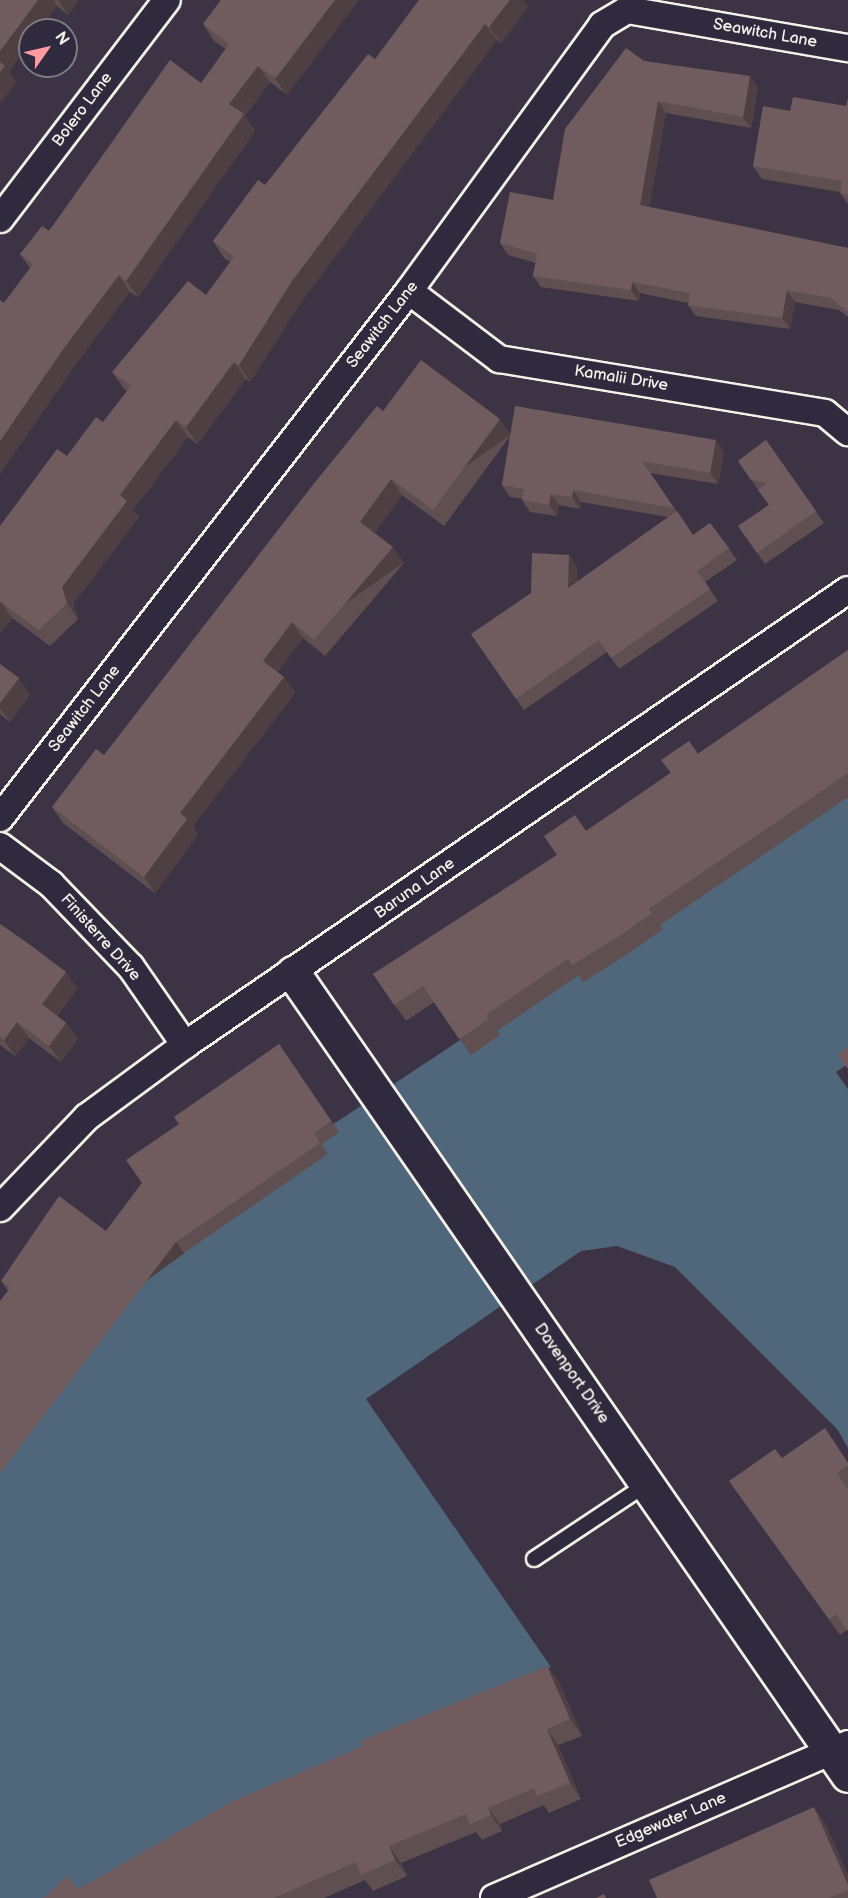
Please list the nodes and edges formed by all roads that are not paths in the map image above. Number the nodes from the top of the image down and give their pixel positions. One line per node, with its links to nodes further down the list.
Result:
1 (167, 0): 3 (street, Bolero Lane)
2 (848, 48): 4 (street, Seawitch Lane)
3 (0, 219)
4 (409, 291): 5 (street, Kamalii Drive); 7 (street, Seawitch Lane)
5 (848, 432)
6 (848, 590): 9 (street, Baruna Lane)
7 (0, 818)
8 (0, 846): 10 (street, Finisterre Drive)
9 (293, 973): 10 (street, Baruna Lane); 12 (street, Davenport Drive)
10 (185, 1045): 11 (street, Baruna Lane)
11 (0, 1208)
12 (647, 1484): 13 (lane); 14 (street, Davenport Drive)
13 (534, 1559)
14 (843, 1757): 15 (street, Edgewater Lane)
15 (494, 1898)

